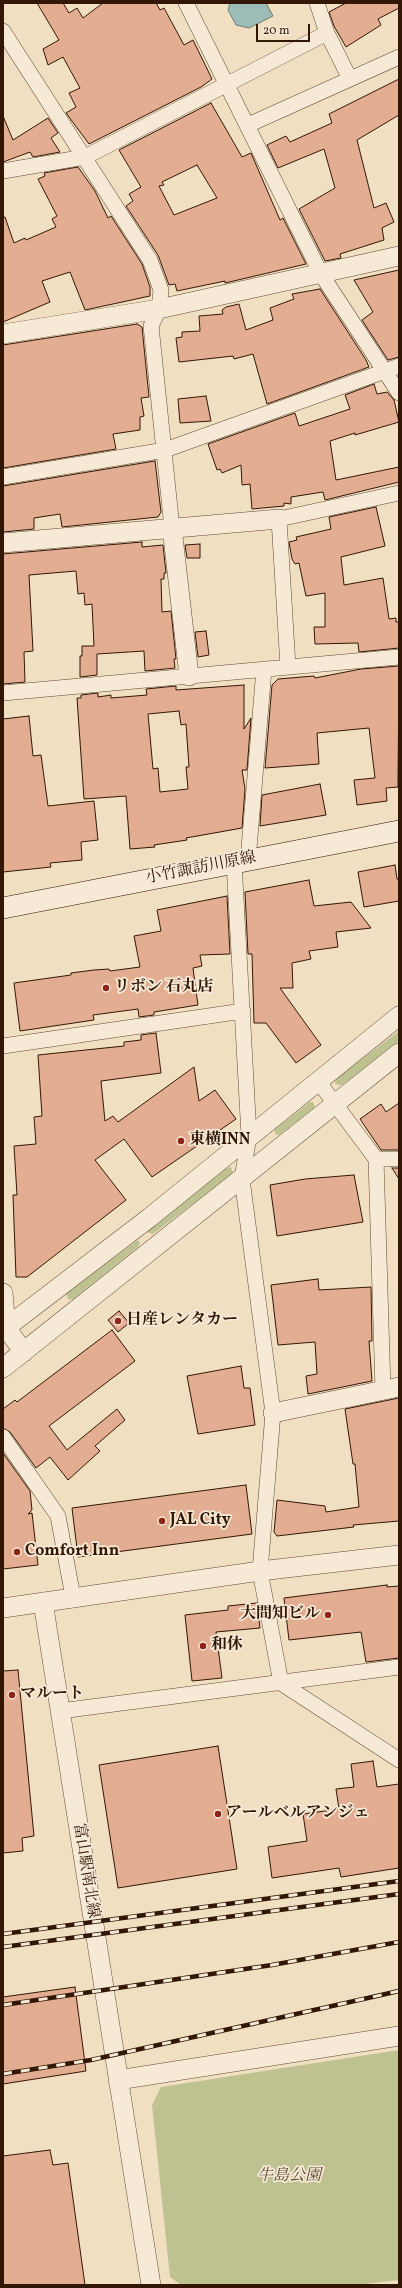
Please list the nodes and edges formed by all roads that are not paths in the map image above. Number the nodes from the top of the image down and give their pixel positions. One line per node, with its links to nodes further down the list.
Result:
1 (186, 3): 7 (street)
2 (317, 3): 4 (street)
3 (3, 31): 9 (street)
4 (327, 33): 6 (street); 7 (street)
5 (399, 57): 6 (street)
6 (350, 79): 8 (street)
7 (227, 84): 8 (street); 9 (street)
8 (248, 125): 12 (street)
9 (85, 157): 10 (street); 13 (street)
10 (3, 171)
11 (399, 256): 12 (street)
12 (321, 274): 13 (street); 15 (street)
13 (159, 309): 14 (street); 17 (street)
14 (3, 334)
15 (392, 368): 16 (street); 17 (street)
16 (399, 394)
17 (164, 450): 18 (street); 21 (street)
18 (3, 477)
19 (399, 493): 20 (street)
20 (280, 519): 21 (street); 24 (street)
21 (172, 528): 22 (street); 26 (street)
22 (3, 542)
23 (399, 657): 24 (street)
24 (288, 667): 25 (street)
25 (264, 669): 26 (street); 29 (street)
26 (189, 676): 27 (street)
27 (3, 693)
28 (399, 831): 29 (main road, 小竹諏訪川原線)
29 (241, 861): 30 (main road, 小竹諏訪川原線); 31 (street)
30 (3, 908)
31 (243, 1011): 33 (street); 37 (street)
32 (399, 1016): 35 (street)
33 (3, 1046)
34 (399, 1053): 36 (street)
35 (318, 1081): 36 (street); 37 (street)
36 (334, 1104): 38 (street); 40 (street)
37 (249, 1136): 40 (street); 42 (street)
38 (376, 1159): 39 (street); 45 (street)
39 (399, 1159)
40 (242, 1179): 43 (street); 46 (street)
41 (3, 1293): 42 (street)
42 (4, 1329): 43 (street)
43 (24, 1352): 44 (street)
44 (3, 1368)
45 (391, 1389): 46 (street)
46 (273, 1413): 49 (street)
47 (3, 1437): 50 (street)
48 (399, 1555): 49 (street)
49 (260, 1571): 50 (street); 54 (street)
50 (73, 1597): 51 (street)
51 (43, 1602): 52 (street); 55 (street, 富山駅南北線)
52 (3, 1608)
53 (399, 1667): 54 (street)
54 (281, 1683): 55 (street); 56 (street)
55 (60, 1711): 58 (street, 富山駅南北線)
56 (399, 1760)
57 (399, 2036): 58 (street)
58 (118, 2080): 59 (street, 富山駅南北線)
59 (151, 2285)

